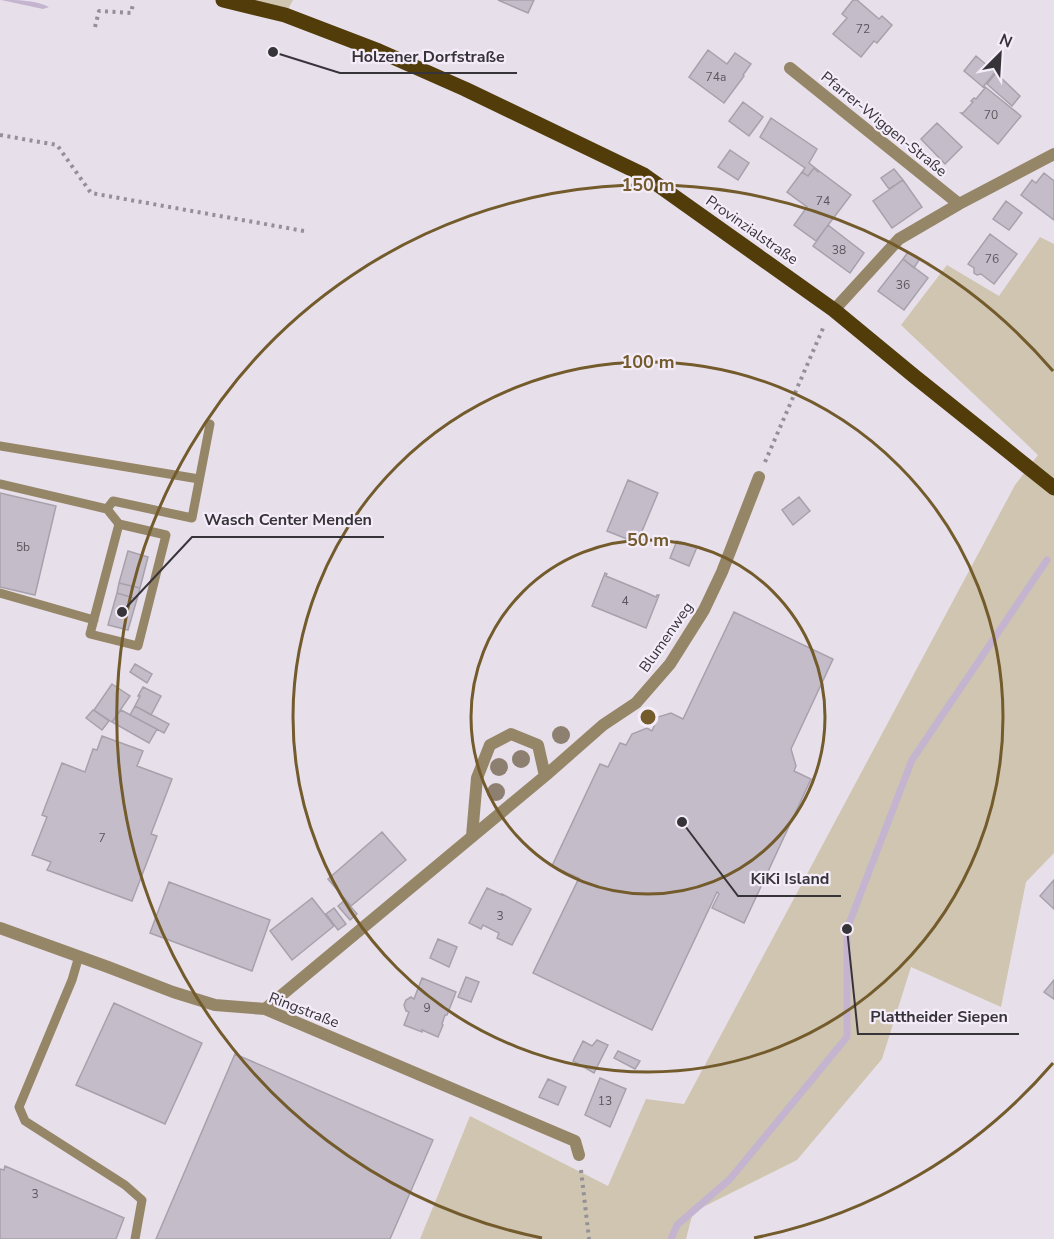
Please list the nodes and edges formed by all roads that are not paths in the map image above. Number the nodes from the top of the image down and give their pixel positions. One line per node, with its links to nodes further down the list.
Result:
1 (223, 0): 5 (main road, Provinzialstraße)
2 (790, 68): 4 (street, Pfarrer-Wiggen-Straße)
3 (1054, 154): 4 (street)
4 (959, 204): 5 (street)
5 (834, 310): 11 (main road, Provinzialstraße)
6 (210, 424): 9 (lane)
7 (0, 446): 9 (lane)
8 (759, 477): 16 (street, Blumenweg)
9 (199, 479): 12 (lane)
10 (0, 484): 12 (lane)
11 (1054, 488)
12 (107, 509): 13 (lane)
13 (119, 524): 15 (lane); 15 (lane)
14 (0, 593): 15 (lane)
15 (94, 620)
16 (545, 776): 17 (street, Blumenweg); 17 (street)
17 (472, 836): 20 (street, Blumenweg)
18 (0, 928): 19 (street, Ringstraße)
19 (79, 956): 20 (street, Ringstraße); 22 (lane)
20 (265, 1009): 21 (street, Ringstraße)
21 (579, 1155)
22 (135, 1239)

